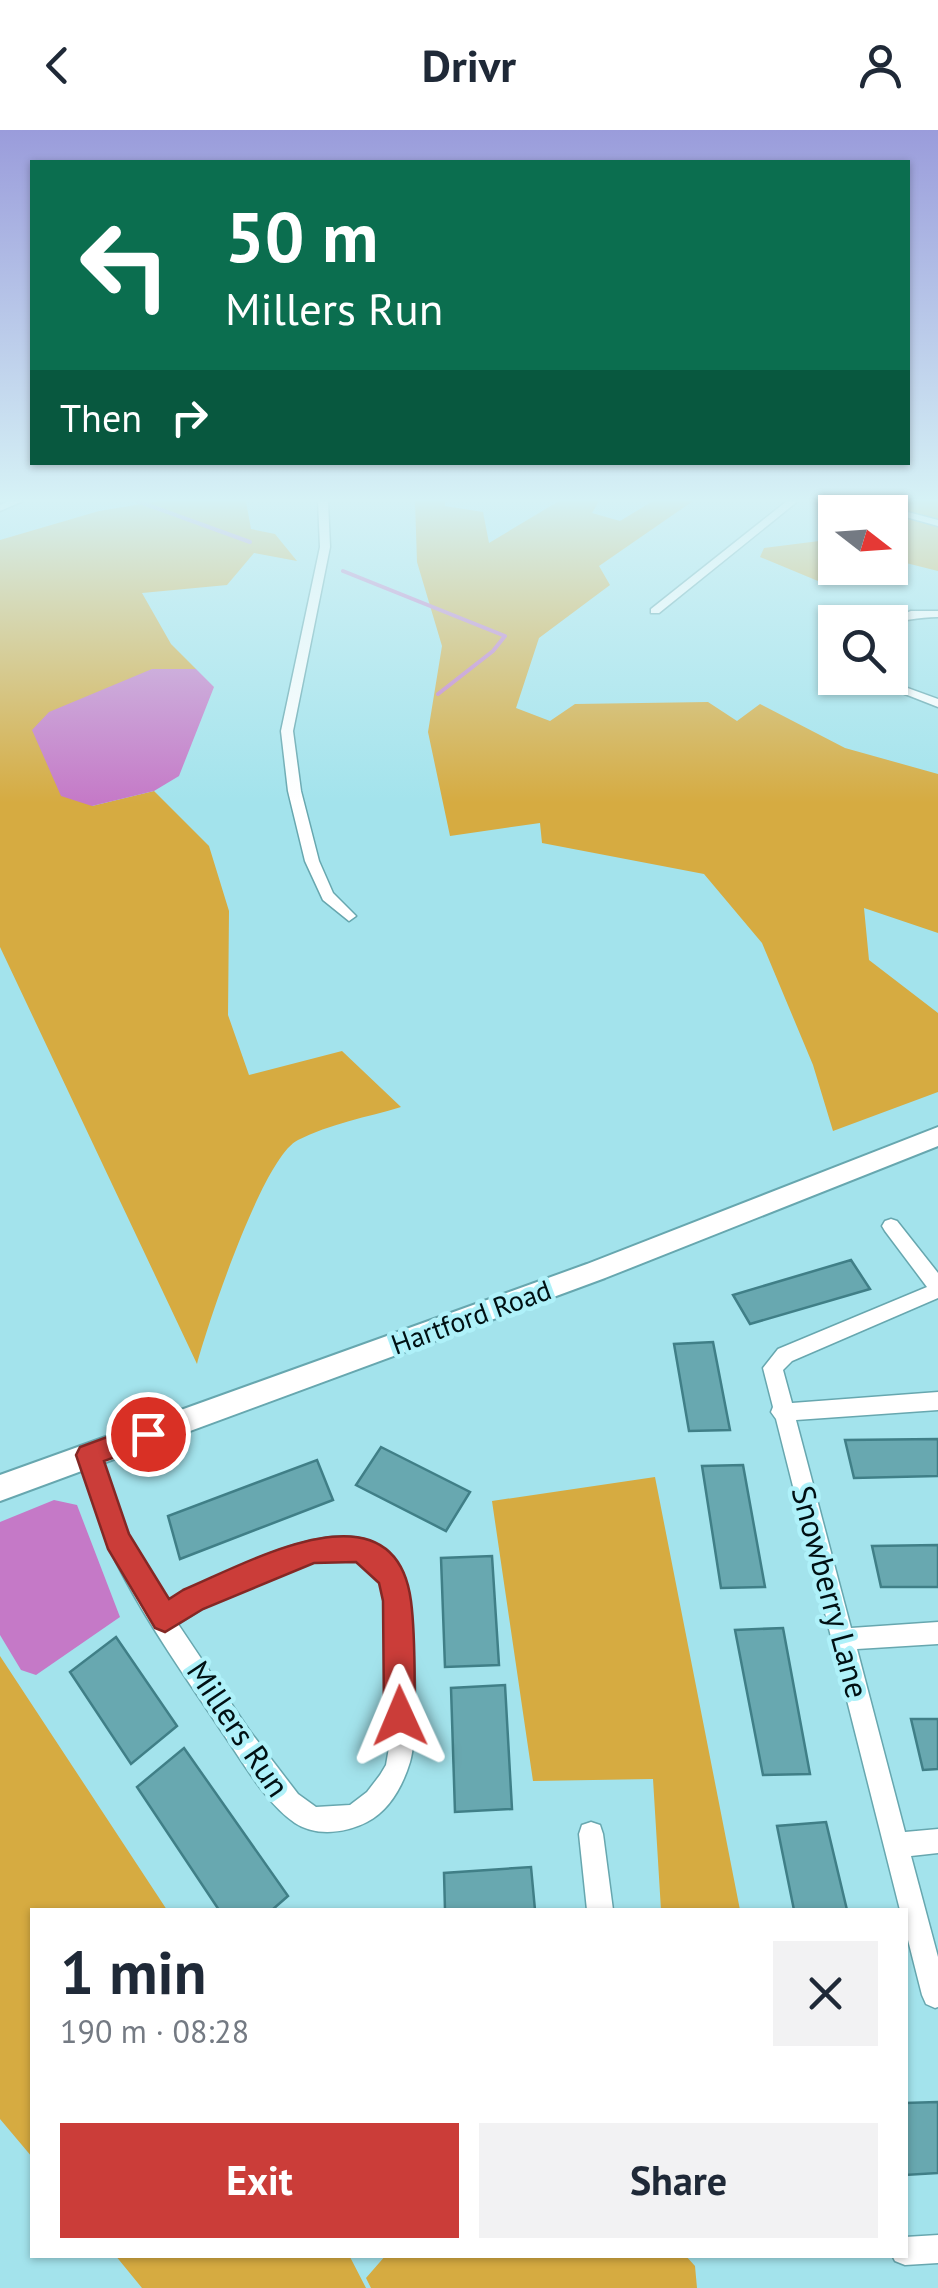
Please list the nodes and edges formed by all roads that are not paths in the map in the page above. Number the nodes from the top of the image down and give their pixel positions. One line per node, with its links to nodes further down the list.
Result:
1 (314, 602): 8 (street)
2 (667, 602): 3 (street)
3 (655, 611)
4 (938, 614): 5 (street)
5 (908, 615)
6 (908, 692): 7 (street)
7 (938, 703)
8 (349, 916)
9 (938, 1136): 14 (main road, Hartford Road)
10 (891, 1226): 11 (street)
11 (938, 1289): 13 (street, Snowberry Lane)
12 (938, 1400): 13 (street)
13 (782, 1412): 18 (street, Snowberry Lane)
14 (89, 1455): 15 (main road, Hartford Road); 16 (street, Millers Run)
15 (0, 1488)
16 (165, 1618): 16 (street, Millers Run)
17 (938, 1632): 18 (street)
18 (844, 1639): 21 (street, Snowberry Lane)
19 (592, 1834): 22 (street)
20 (938, 1841): 21 (street)
21 (896, 1846): 23 (street, Snowberry Lane)
22 (600, 1908)
23 (935, 1995)
24 (938, 2249): 25 (street)
25 (908, 2251)

